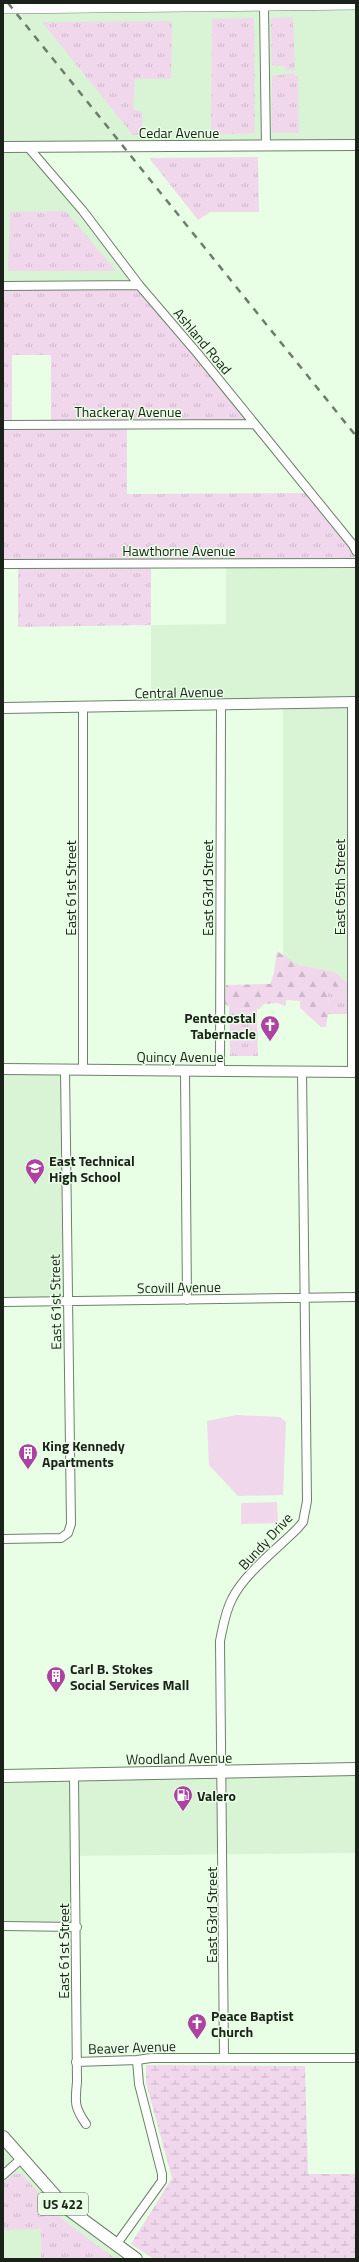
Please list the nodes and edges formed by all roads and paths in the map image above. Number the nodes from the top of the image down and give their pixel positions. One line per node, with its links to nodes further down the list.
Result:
1 (356, 4): 2 (main road)
2 (264, 6): 3 (main road); 5 (street)
3 (3, 8)
4 (356, 145): 5 (street, Cedar Avenue)
5 (266, 146): 7 (street, Cedar Avenue)
6 (3, 147): 7 (street, Cedar Avenue)
7 (28, 147): 8 (street, Ashland Road)
8 (139, 285): 9 (street); 10 (street, Ashland Road)
9 (3, 286)
10 (253, 424): 11 (street, Thackeray Avenue); 12 (street, Ashland Road)
11 (3, 425)
12 (356, 551)
13 (356, 563): 14 (street, Hawthorne Avenue)
14 (3, 564)
15 (354, 702): 16 (street, Central Avenue); 25 (street, East 65th Street)
16 (220, 706): 17 (street, Central Avenue); 23 (street, East 63rd Street)
17 (83, 707): 18 (street, Central Avenue); 21 (street, East 61st Street)
18 (3, 708)
19 (3, 1068): 20 (street, Quincy Avenue)
20 (65, 1070): 21 (street, Quincy Avenue); 29 (street, East 61st Street)
21 (83, 1070): 22 (street, Quincy Avenue)
22 (185, 1070): 23 (street, Quincy Avenue); 28 (street)
23 (220, 1070): 24 (street, Quincy Avenue)
24 (302, 1071): 25 (street, Quincy Avenue); 27 (street, Bundy Drive)
25 (354, 1072)
26 (356, 1297): 27 (street, Scovill Avenue)
27 (305, 1298): 28 (street, Scovill Avenue); 33 (street, Bundy Drive)
28 (187, 1300): 29 (street, Scovill Avenue)
29 (68, 1301): 30 (street, Scovill Avenue); 31 (street, East 61st Street)
30 (3, 1302)
31 (3, 1539)
32 (356, 1769): 33 (main road, Woodland Avenue)
33 (221, 1772): 34 (main road, Woodland Avenue); 38 (street, East 63rd Street)
34 (74, 1775): 35 (main road, Woodland Avenue); 37 (street, East 61st Street)
35 (3, 1776)
36 (3, 1926): 37 (street)
37 (77, 1927): 41 (street, East 61st Street)
38 (224, 2058): 39 (street, Beaver Avenue); 40 (street, Beaver Avenue)
39 (356, 2058)
40 (137, 2060): 41 (street, Beaver Avenue); 46 (street)
41 (76, 2062): 42 (street, East 61st Street)
42 (86, 2124)
43 (3, 2137): 44 (main road, US 422)
44 (21, 2159): 45 (street); 46 (main road, US 422)
45 (3, 2174)
46 (116, 2245): 47 (main road, US 422)
47 (136, 2259)

